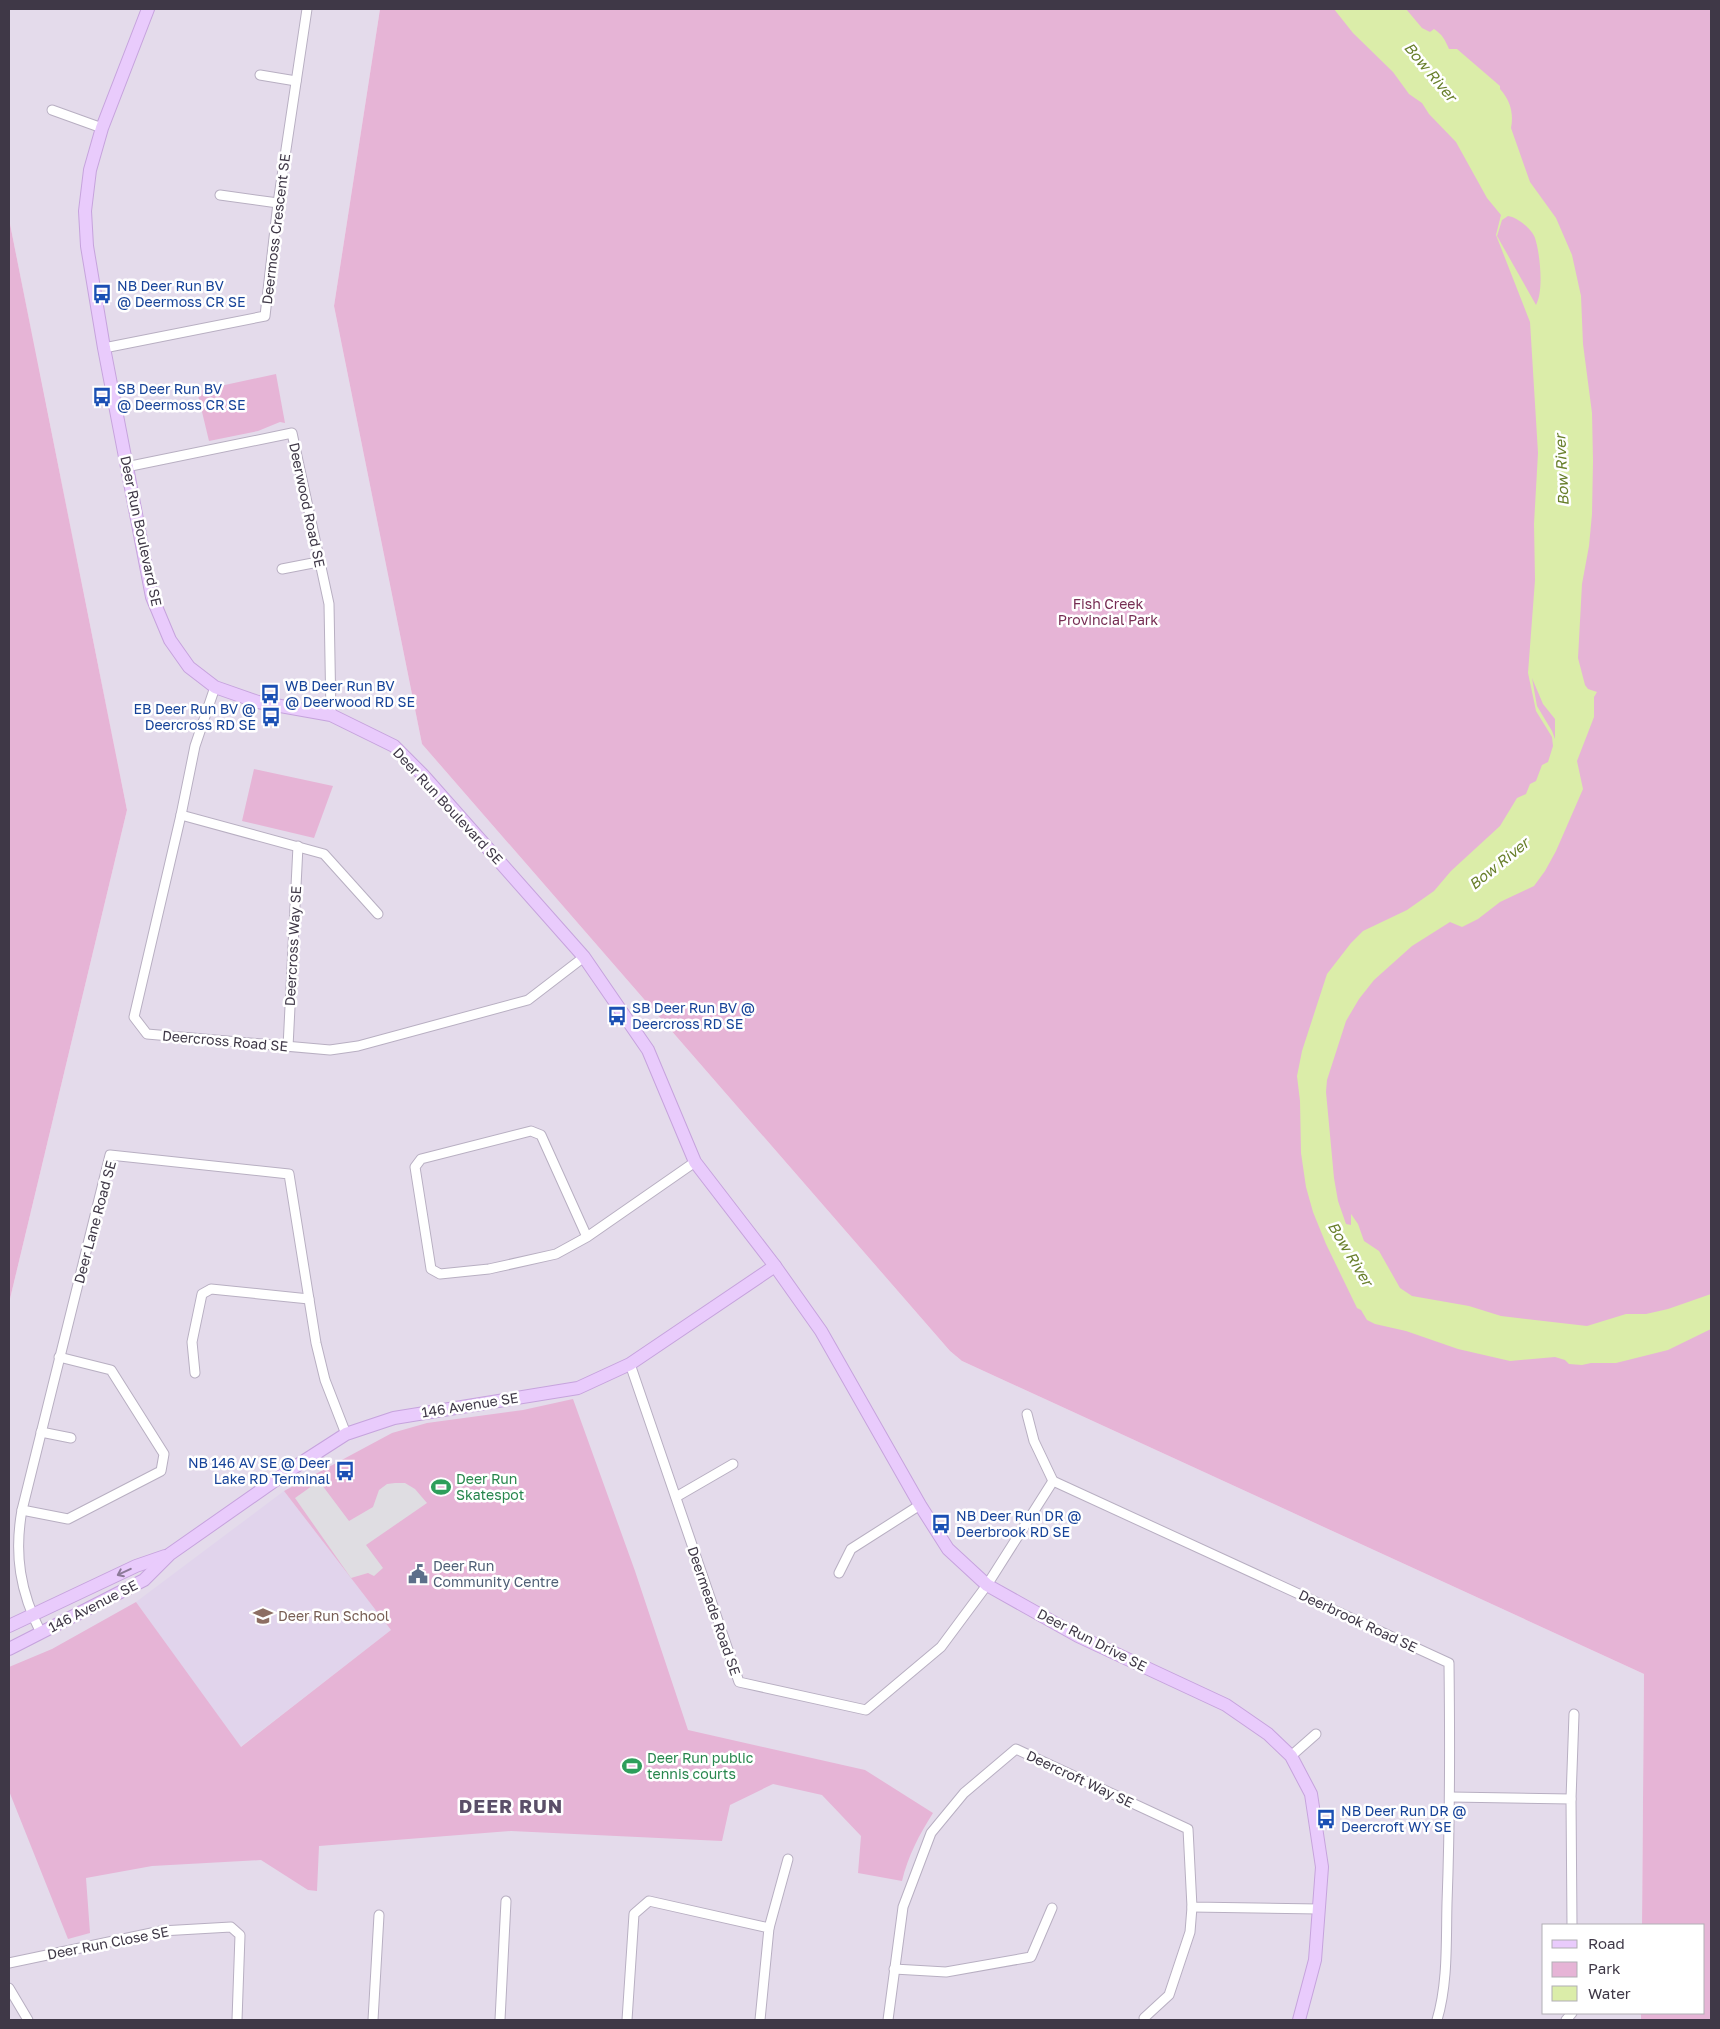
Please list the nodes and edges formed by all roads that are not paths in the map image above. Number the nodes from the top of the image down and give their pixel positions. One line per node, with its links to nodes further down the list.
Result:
1 (148, 9): 6 (street, Deer Run Boulevard SE)
2 (307, 9): 4 (street, Deermoss Crescent SE)
3 (260, 75): 4 (street)
4 (296, 81): 8 (street, Deermoss Crescent SE)
5 (52, 110): 6 (street)
6 (102, 128): 9 (street, Deer Run Boulevard SE)
7 (220, 195): 8 (street)
8 (278, 203): 9 (street, Deermoss Crescent SE)
9 (104, 348): 10 (street, Deer Run Boulevard SE)
10 (126, 467): 11 (street, Deerwood Road SE); 13 (street, Deer Run Boulevard SE)
11 (318, 562): 12 (street); 14 (street, Deerwood Road SE)
12 (282, 569)
13 (216, 687): 14 (street, Deer Run Boulevard SE); 15 (street, Deercross Road SE)
14 (331, 715): 18 (street, Deer Run Boulevard SE)
15 (182, 816): 16 (street); 19 (street, Deercross Road SE)
16 (298, 846): 17 (street); 19 (street, Deercross Way SE)
17 (378, 914)
18 (584, 957): 19 (street, Deercross Road SE); 20 (street, Deer Run Boulevard SE)
19 (288, 1047)
20 (695, 1162): 21 (street); 22 (street, Deer Run Boulevard SE)
21 (587, 1237): 21 (street)
22 (775, 1266): 25 (street, 146 Avenue SE); 34 (street, Deer Run Drive SE)
23 (309, 1298): 24 (street, Deer Lane Road SE); 26 (street); 29 (street, Deer Lane Road SE)
24 (59, 1358): 28 (street, Deer Lane Road SE); 35 (street)
25 (630, 1364): 29 (street, 146 Avenue SE); 33 (street, Deermeade Road SE)
26 (195, 1373)
27 (1027, 1414): 32 (street)
28 (41, 1432): 30 (street); 35 (street, Deer Lane Road SE)
29 (346, 1434): 36 (street, 146 Avenue SE)
30 (71, 1438)
31 (732, 1464): 33 (street)
32 (1053, 1481): 38 (street); 46 (street, Deerbrook Road SE)
33 (676, 1497): 38 (street, Deermeade Road SE)
34 (920, 1505): 37 (street); 38 (street, Deer Run Drive SE)
35 (22, 1510): 39 (street, Deer Lane Road SE)
36 (170, 1554): 39 (street, 146 Avenue SE, one-way to 39); 41 (street, 146 Avenue SE)
37 (839, 1573)
38 (986, 1585): 45 (street, Deer Run Drive SE)
39 (32, 1614): 40 (street, 146 Avenue SE); 41 (street, Deer Lane Road SE)
40 (9, 1626)
41 (41, 1633): 42 (street, 146 Avenue SE)
42 (9, 1649)
43 (1574, 1714): 47 (street)
44 (1316, 1734): 45 (street)
45 (1291, 1756): 52 (street, Deer Run Drive SE)
46 (1451, 1797): 47 (street); 68 (street, Deerbrook Road SE)
47 (1571, 1799): 54 (street)
48 (788, 1859): 55 (street)
49 (506, 1901): 63 (street)
50 (1192, 1907): 52 (street); 57 (street, Deercroft Way SE); 59 (street)
51 (1052, 1908): 57 (street)
52 (1319, 1909): 67 (street, Deer Run Drive SE)
53 (379, 1915): 62 (street)
54 (1572, 1924)
55 (769, 1928): 64 (street); 65 (street)
56 (9, 1963): 61 (street, Deer Run Close SE)
57 (894, 1969): 66 (street, Deercroft Way SE)
58 (9, 1988): 60 (street)
59 (1144, 2018)
60 (28, 2020)
61 (237, 2020)
62 (373, 2020)
63 (500, 2020)
64 (627, 2020)
65 (760, 2020)
66 (888, 2020)
67 (1299, 2020)
68 (1437, 2020)

